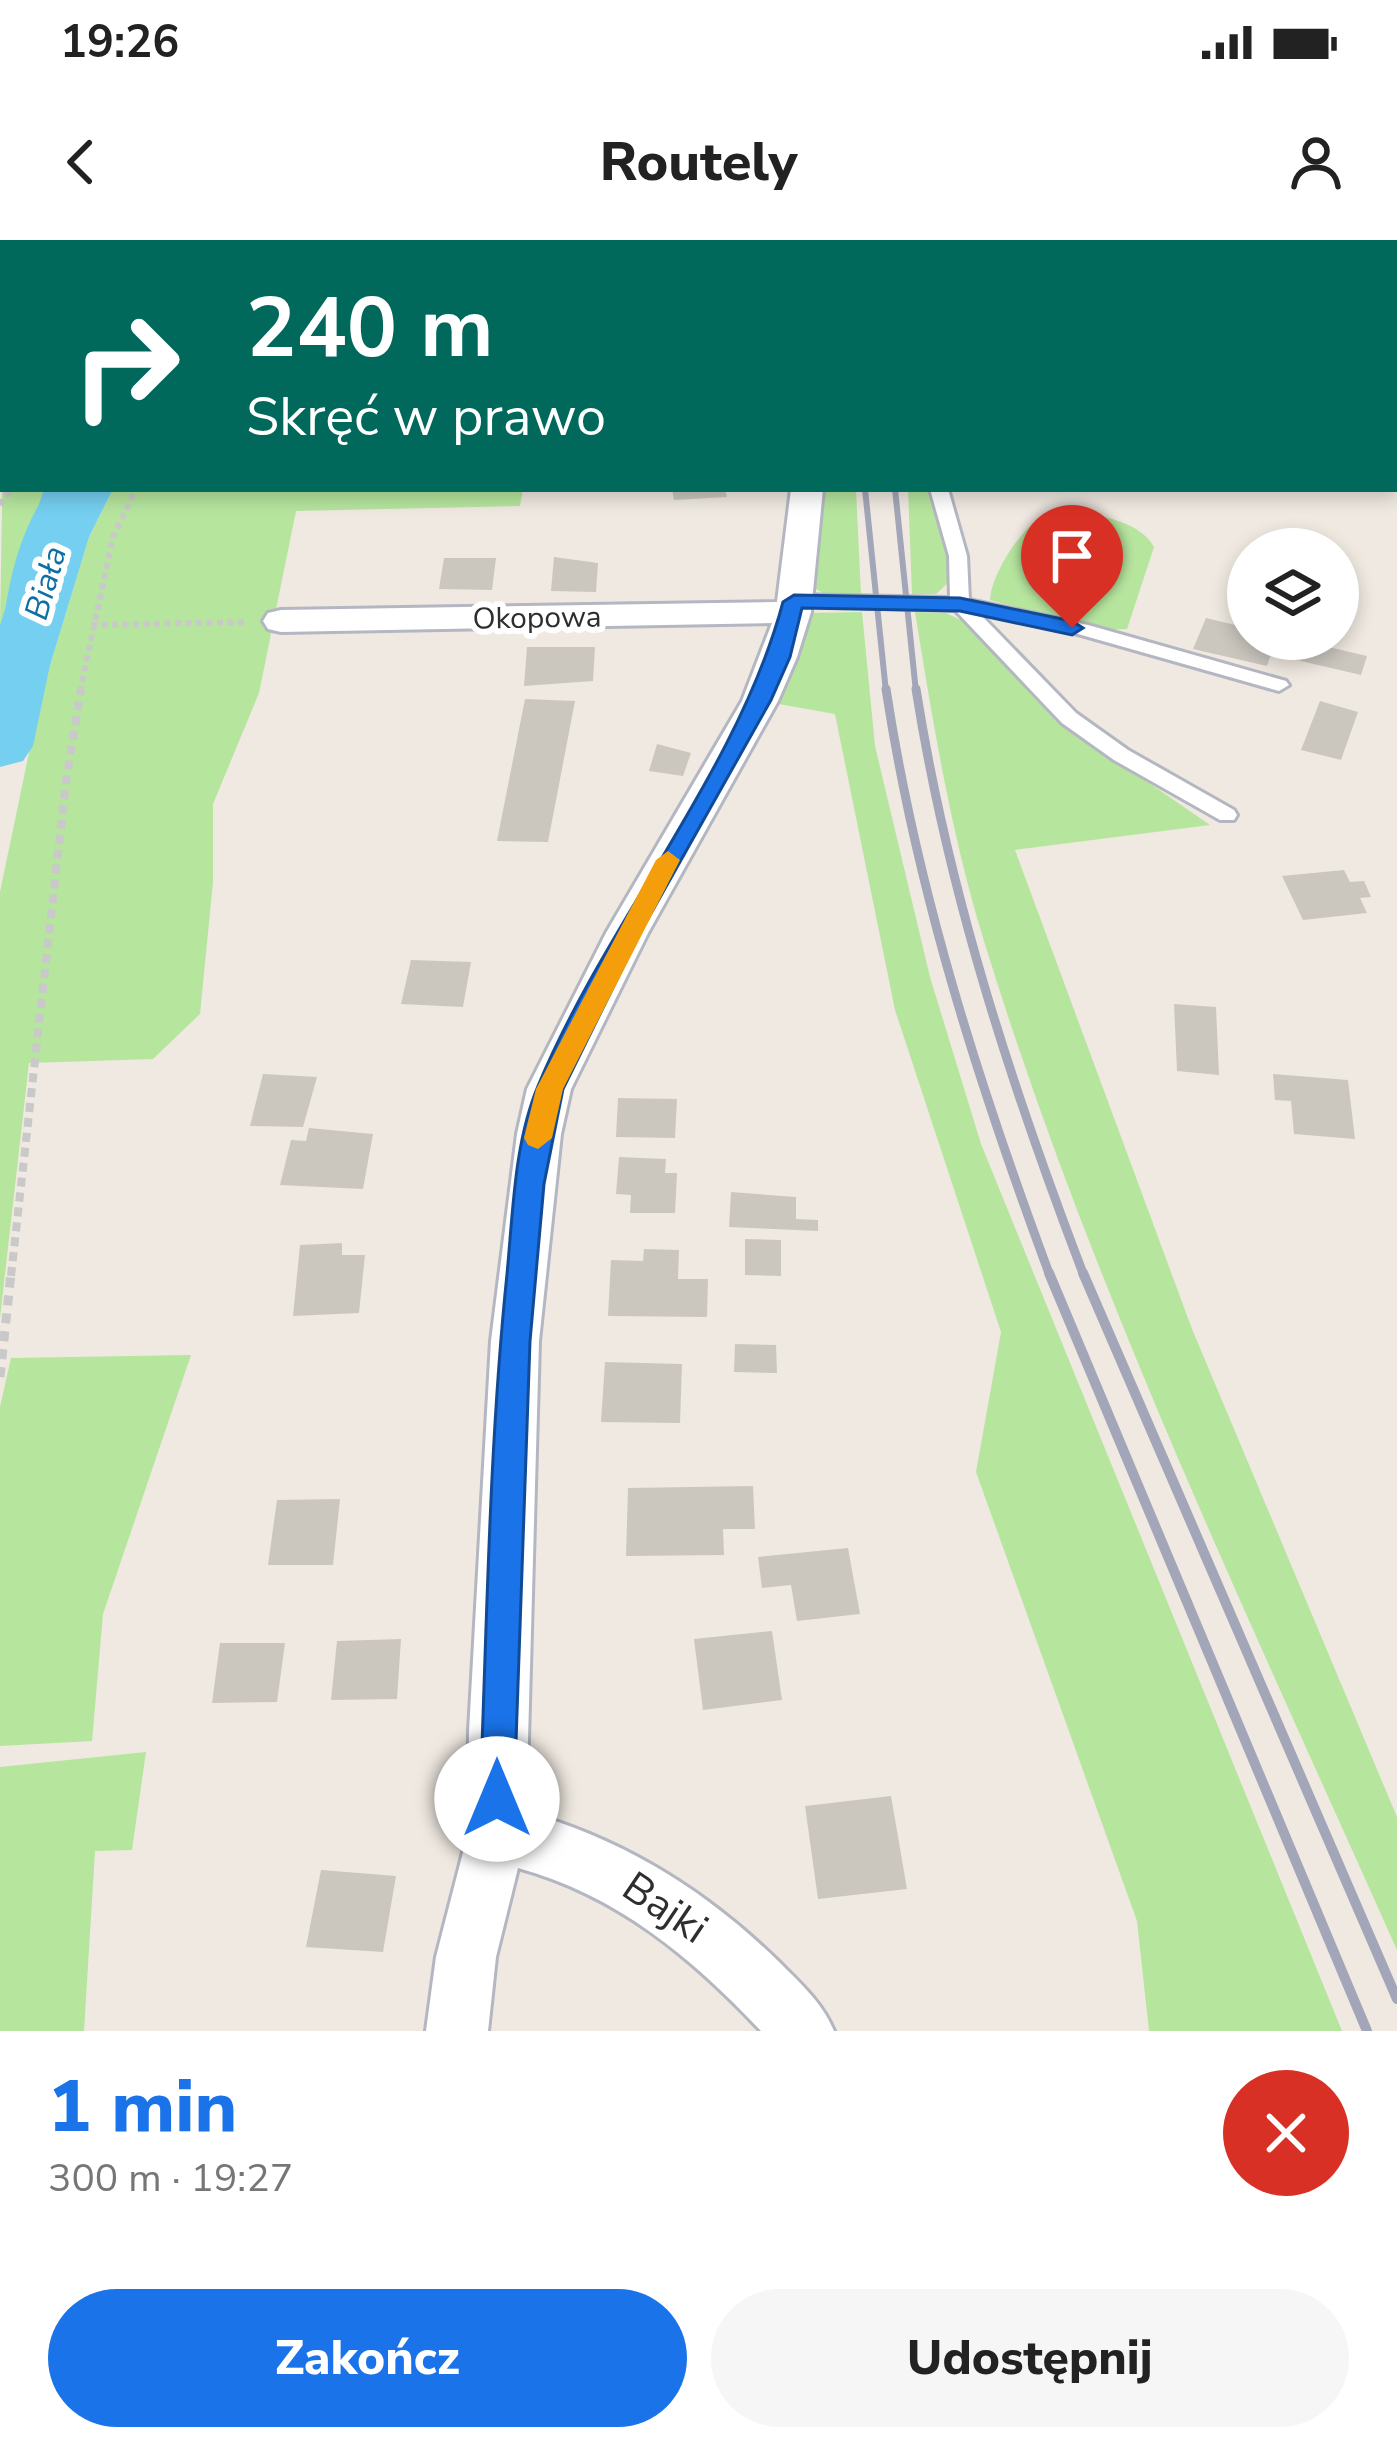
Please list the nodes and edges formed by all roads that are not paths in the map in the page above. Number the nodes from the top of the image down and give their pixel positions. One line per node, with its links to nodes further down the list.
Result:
1 (807, 492): 4 (street)
2 (940, 492): 3 (lane)
3 (960, 604): 4 (lane); 6 (lane); 7 (lane)
4 (793, 607): 5 (street, Okopowa); 8 (street)
5 (281, 621)
6 (1280, 685)
7 (1227, 814)
8 (497, 1833): 9 (street); 10 (street, Bajki)
9 (457, 2031)
10 (803, 2031)

